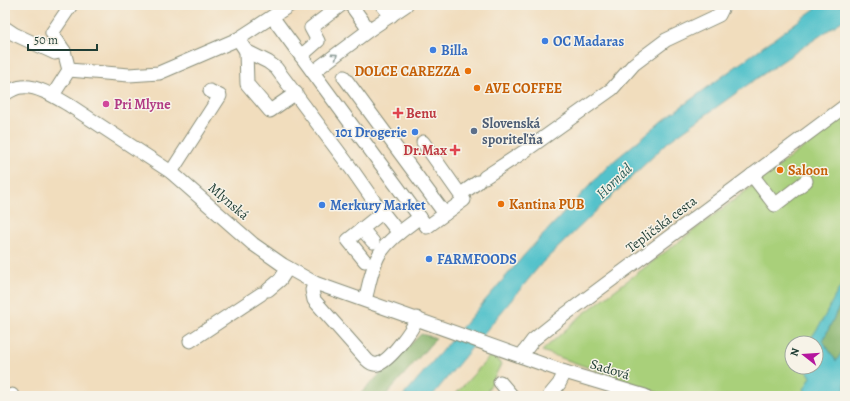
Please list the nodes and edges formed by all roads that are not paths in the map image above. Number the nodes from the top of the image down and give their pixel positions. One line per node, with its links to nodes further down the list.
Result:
1 (71, 5): 13 (street)
2 (290, 5): 9 (street)
3 (342, 5): 15 (street)
4 (351, 5): 11 (street)
5 (382, 5): 8 (street)
6 (406, 5): 8 (street)
7 (724, 5): 30 (street)
8 (391, 16): 11 (street)
9 (273, 18): 12 (street); 15 (street)
10 (5, 28): 13 (street)
11 (368, 30): 17 (street, one-way to 11)
12 (238, 39): 14 (street); 16 (street)
13 (64, 51): 16 (street)
14 (246, 51): 20 (street); 20 (street)
15 (301, 56): 17 (street)
16 (69, 70): 22 (street)
17 (314, 72): 26 (street)
18 (344, 76): 25 (street)
19 (210, 91): 27 (street)
20 (296, 93): 31 (street)
21 (5, 94): 22 (street, Mlynská)
22 (53, 95): 27 (street, Mlynská)
23 (845, 106): 28 (street, Tepličská cesta)
24 (423, 142): 30 (street)
25 (398, 150): 26 (street); 32 (street)
26 (380, 163): 33 (street)
27 (172, 172): 38 (street, Mlynská)
28 (752, 176): 29 (street); 43 (street, Tepličská cesta)
29 (806, 181)
30 (460, 194): 32 (street)
31 (383, 212): 34 (street); 35 (street)
32 (446, 214): 33 (street)
33 (420, 217): 35 (street)
34 (362, 229): 36 (street); 37 (street)
35 (398, 233): 40 (street)
36 (373, 242)
37 (366, 261)
38 (288, 268): 39 (street, Mlynská); 42 (street)
39 (315, 283): 40 (street, Mlynská); 41 (street)
40 (365, 300): 41 (street, Mlynská)
41 (417, 318): 43 (street, Mlynská)
42 (190, 341)
43 (521, 356): 44 (street, Sadová)
44 (565, 372): 47 (street); 48 (street, Sadová)
45 (500, 382): 46 (street)
46 (512, 396)
47 (549, 396)
48 (645, 396)

